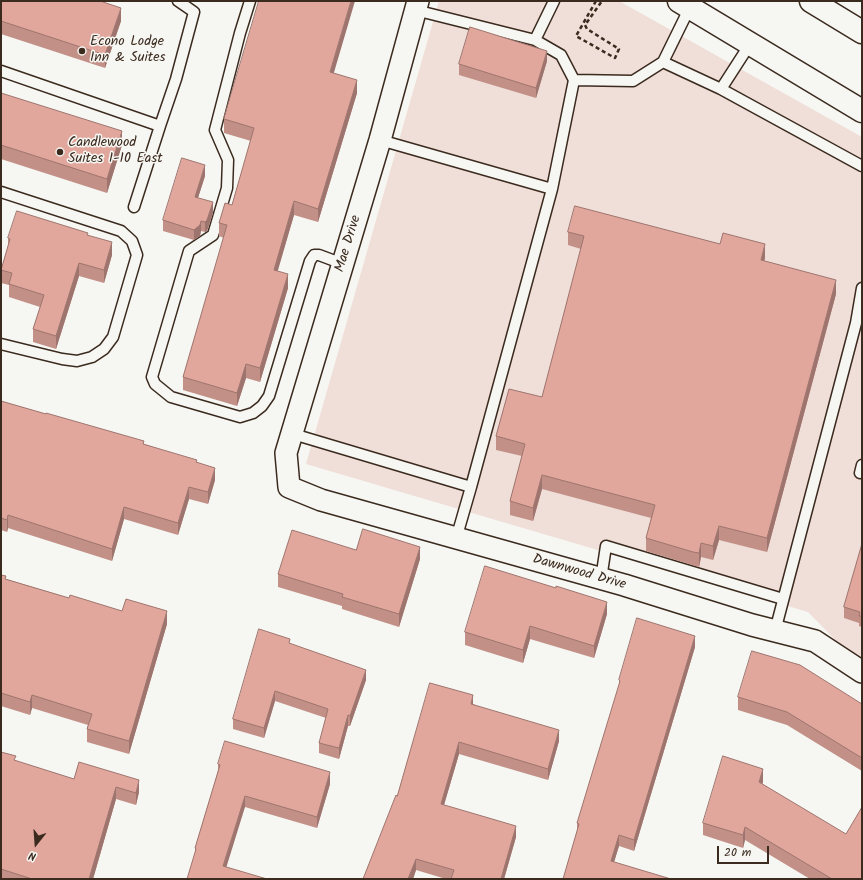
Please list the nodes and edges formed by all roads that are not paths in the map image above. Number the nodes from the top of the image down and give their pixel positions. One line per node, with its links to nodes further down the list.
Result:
1 (178, 1): 15 (lane)
2 (250, 1): 21 (lane)
3 (554, 1): 8 (lane)
4 (811, 1): 7 (main road)
5 (685, 4): 9 (main road); 10 (lane)
6 (417, 5): 8 (lane); 16 (street, Mae Drive)
7 (862, 32)
8 (535, 40): 12 (lane)
9 (750, 44): 13 (lane); 14 (main road)
10 (663, 62): 12 (lane); 13 (lane)
11 (1, 71): 15 (lane)
12 (574, 80): 18 (lane)
13 (721, 89): 17 (lane)
14 (862, 111)
15 (160, 126): 20 (lane)
16 (380, 140): 18 (lane); 21 (street, Mae Drive)
17 (862, 166)
18 (552, 189): 26 (lane)
19 (1, 192): 23 (lane)
20 (134, 207)
21 (343, 264): 24 (street, Mae Drive)
22 (862, 288): 29 (lane)
23 (1, 344)
24 (292, 434): 25 (street, Mae Drive); 26 (lane)
25 (289, 487): 27 (street, Dawnwood Drive)
26 (471, 487): 27 (lane)
27 (456, 539): 28 (street, Dawnwood Drive)
28 (601, 579): 29 (lane); 30 (street, Dawnwood Drive)
29 (783, 599): 30 (lane)
30 (775, 631): 31 (street, Dawnwood Drive)
31 (862, 672)

